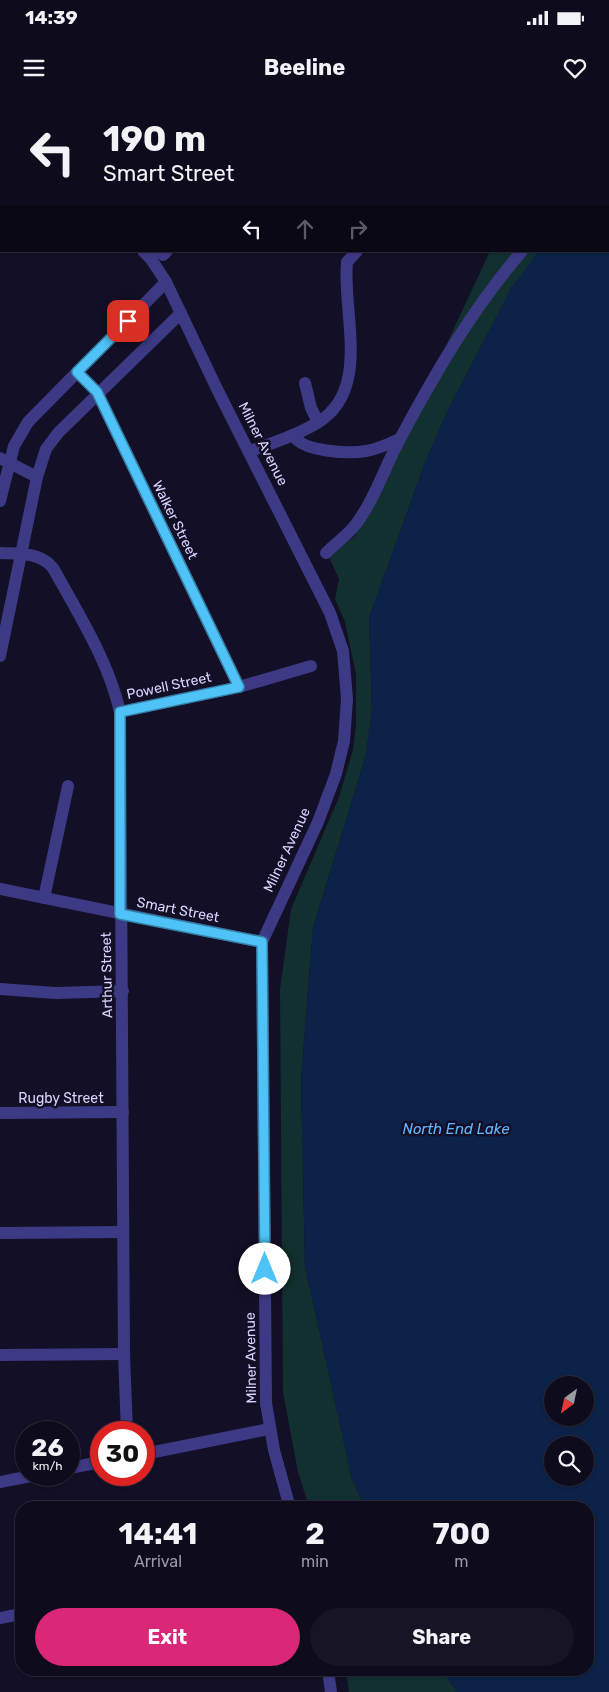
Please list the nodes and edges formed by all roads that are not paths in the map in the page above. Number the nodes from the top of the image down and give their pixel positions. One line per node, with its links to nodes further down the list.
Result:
1 (144, 252): 4 (street, Milner Avenue)
2 (356, 252): 9 (street)
3 (521, 252): 11 (street)
4 (166, 282): 5 (street, Milner Avenue); 6 (street)
5 (181, 313): 8 (street); 12 (street, Milner Avenue)
6 (77, 372): 8 (street, Walker Street); 13 (street)
7 (305, 383): 9 (street)
8 (97, 392): 14 (street); 21 (street, Walker Street)
9 (318, 422): 10 (street)
10 (293, 435): 11 (street); 12 (street)
11 (399, 439): 17 (street)
12 (250, 451): 27 (street, Milner Avenue)
13 (5, 461): 14 (street); 15 (street)
14 (37, 477): 18 (street)
15 (0, 501)
16 (0, 553): 18 (street, Arthur Street)
17 (326, 553)
18 (21, 554): 19 (street); 22 (street, Arthur Street)
19 (0, 656)
20 (312, 666): 21 (street, Powell Street)
21 (239, 687): 22 (street, Powell Street)
22 (120, 712): 26 (street, Arthur Street)
23 (68, 786): 25 (street)
24 (0, 888): 25 (street, Smart Street)
25 (44, 898): 26 (street, Smart Street)
26 (120, 914): 27 (street, Smart Street); 29 (street, Arthur Street)
27 (262, 942): 37 (street, Milner Avenue)
28 (0, 989): 29 (street)
29 (123, 991): 30 (street, Arthur Street)
30 (123, 1112): 31 (street, Rugby Street); 32 (street, Arthur Street)
31 (0, 1113)
32 (123, 1232): 33 (street); 34 (street, Arthur Street)
33 (0, 1233)
34 (124, 1354): 35 (street); 36 (street, Arthur Street)
35 (0, 1355)
36 (127, 1421)
37 (270, 1429): 38 (street); 41 (street, Milner Avenue)
38 (155, 1452)
39 (15, 1479): 40 (street)
40 (0, 1482)
41 (288, 1501)
42 (15, 1615): 43 (street)
43 (0, 1618)
44 (329, 1676): 45 (street)
45 (331, 1692)

